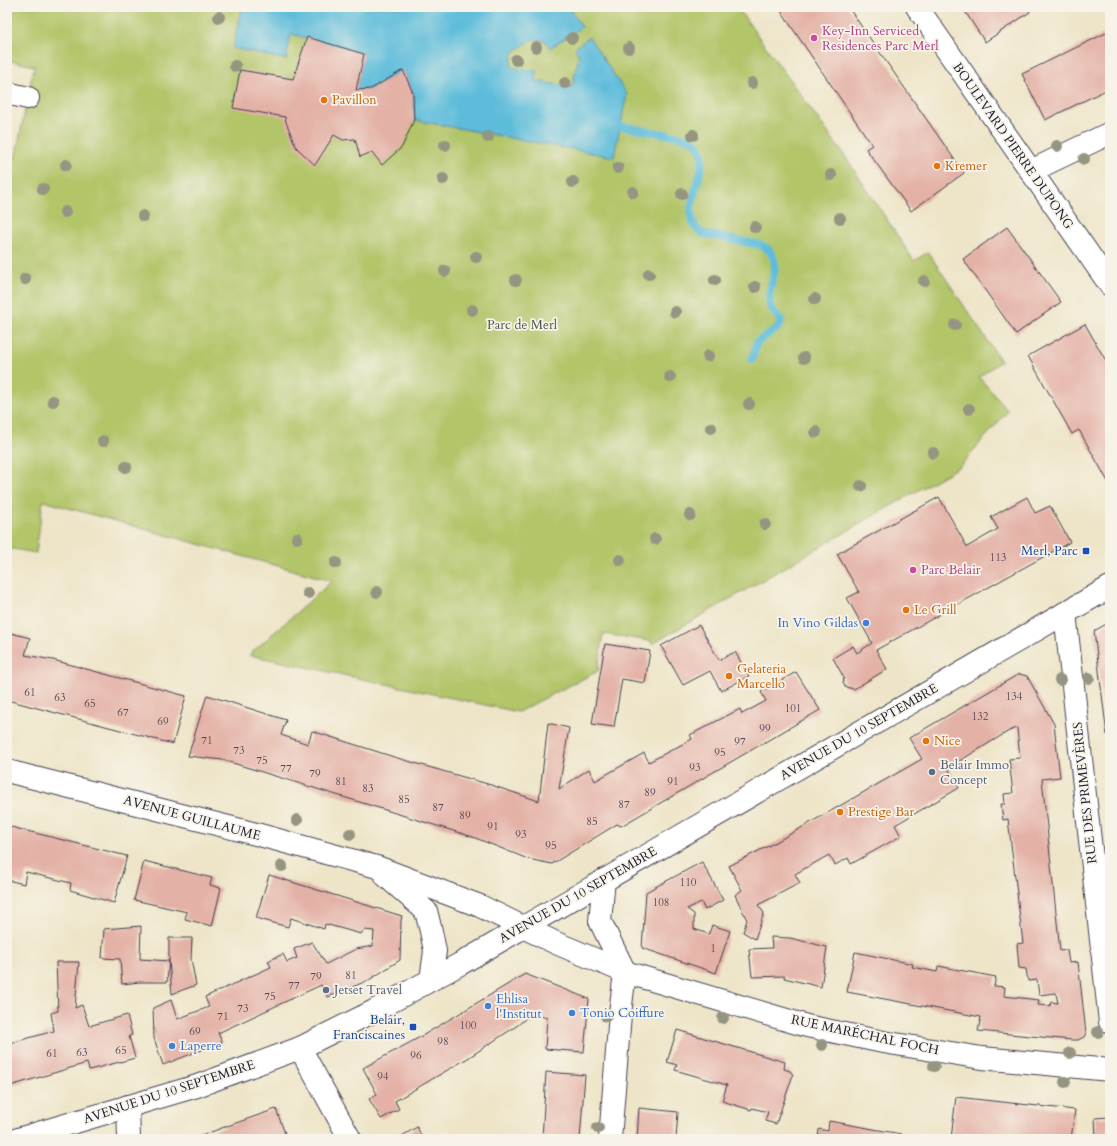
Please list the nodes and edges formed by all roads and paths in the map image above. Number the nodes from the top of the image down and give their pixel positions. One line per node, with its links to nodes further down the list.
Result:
1 (917, 7): 3 (main road, BOULEVARD PIERRE DUPONG)
2 (1110, 133): 3 (main road)
3 (1031, 171): 4 (main road, BOULEVARD PIERRE DUPONG)
4 (1110, 285)
5 (1110, 587): 6 (main road, AVENUE DU 10 SEPTEMBRE)
6 (1065, 613): 9 (main road, AVENUE DU 10 SEPTEMBRE); 13 (main road, RUE DES PRIMEVÈRES)
7 (7, 771): 8 (main road, AVENUE GUILLAUME)
8 (377, 868): 10 (main road, AVENUE GUILLAUME); 12 (main road, AVENUE GUILLAUME)
9 (604, 880): 10 (main road, AVENUE DU 10 SEPTEMBRE); 11 (main road)
10 (523, 926): 11 (main road, RUE MARÉCHAL FOCH); 12 (main road, AVENUE DU 10 SEPTEMBRE)
11 (625, 972): 15 (main road, RUE MARÉCHAL FOCH); 20 (main road)
12 (431, 980): 14 (main road, AVENUE DU 10 SEPTEMBRE)
13 (1110, 1022)
14 (300, 1048): 16 (main road, AVENUE DU 10 SEPTEMBRE); 19 (main road)
15 (1110, 1070)
16 (128, 1106): 17 (main road, AVENUE DU 10 SEPTEMBRE); 18 (main road)
17 (18, 1139)
18 (128, 1139)
19 (350, 1139)
20 (610, 1139)

